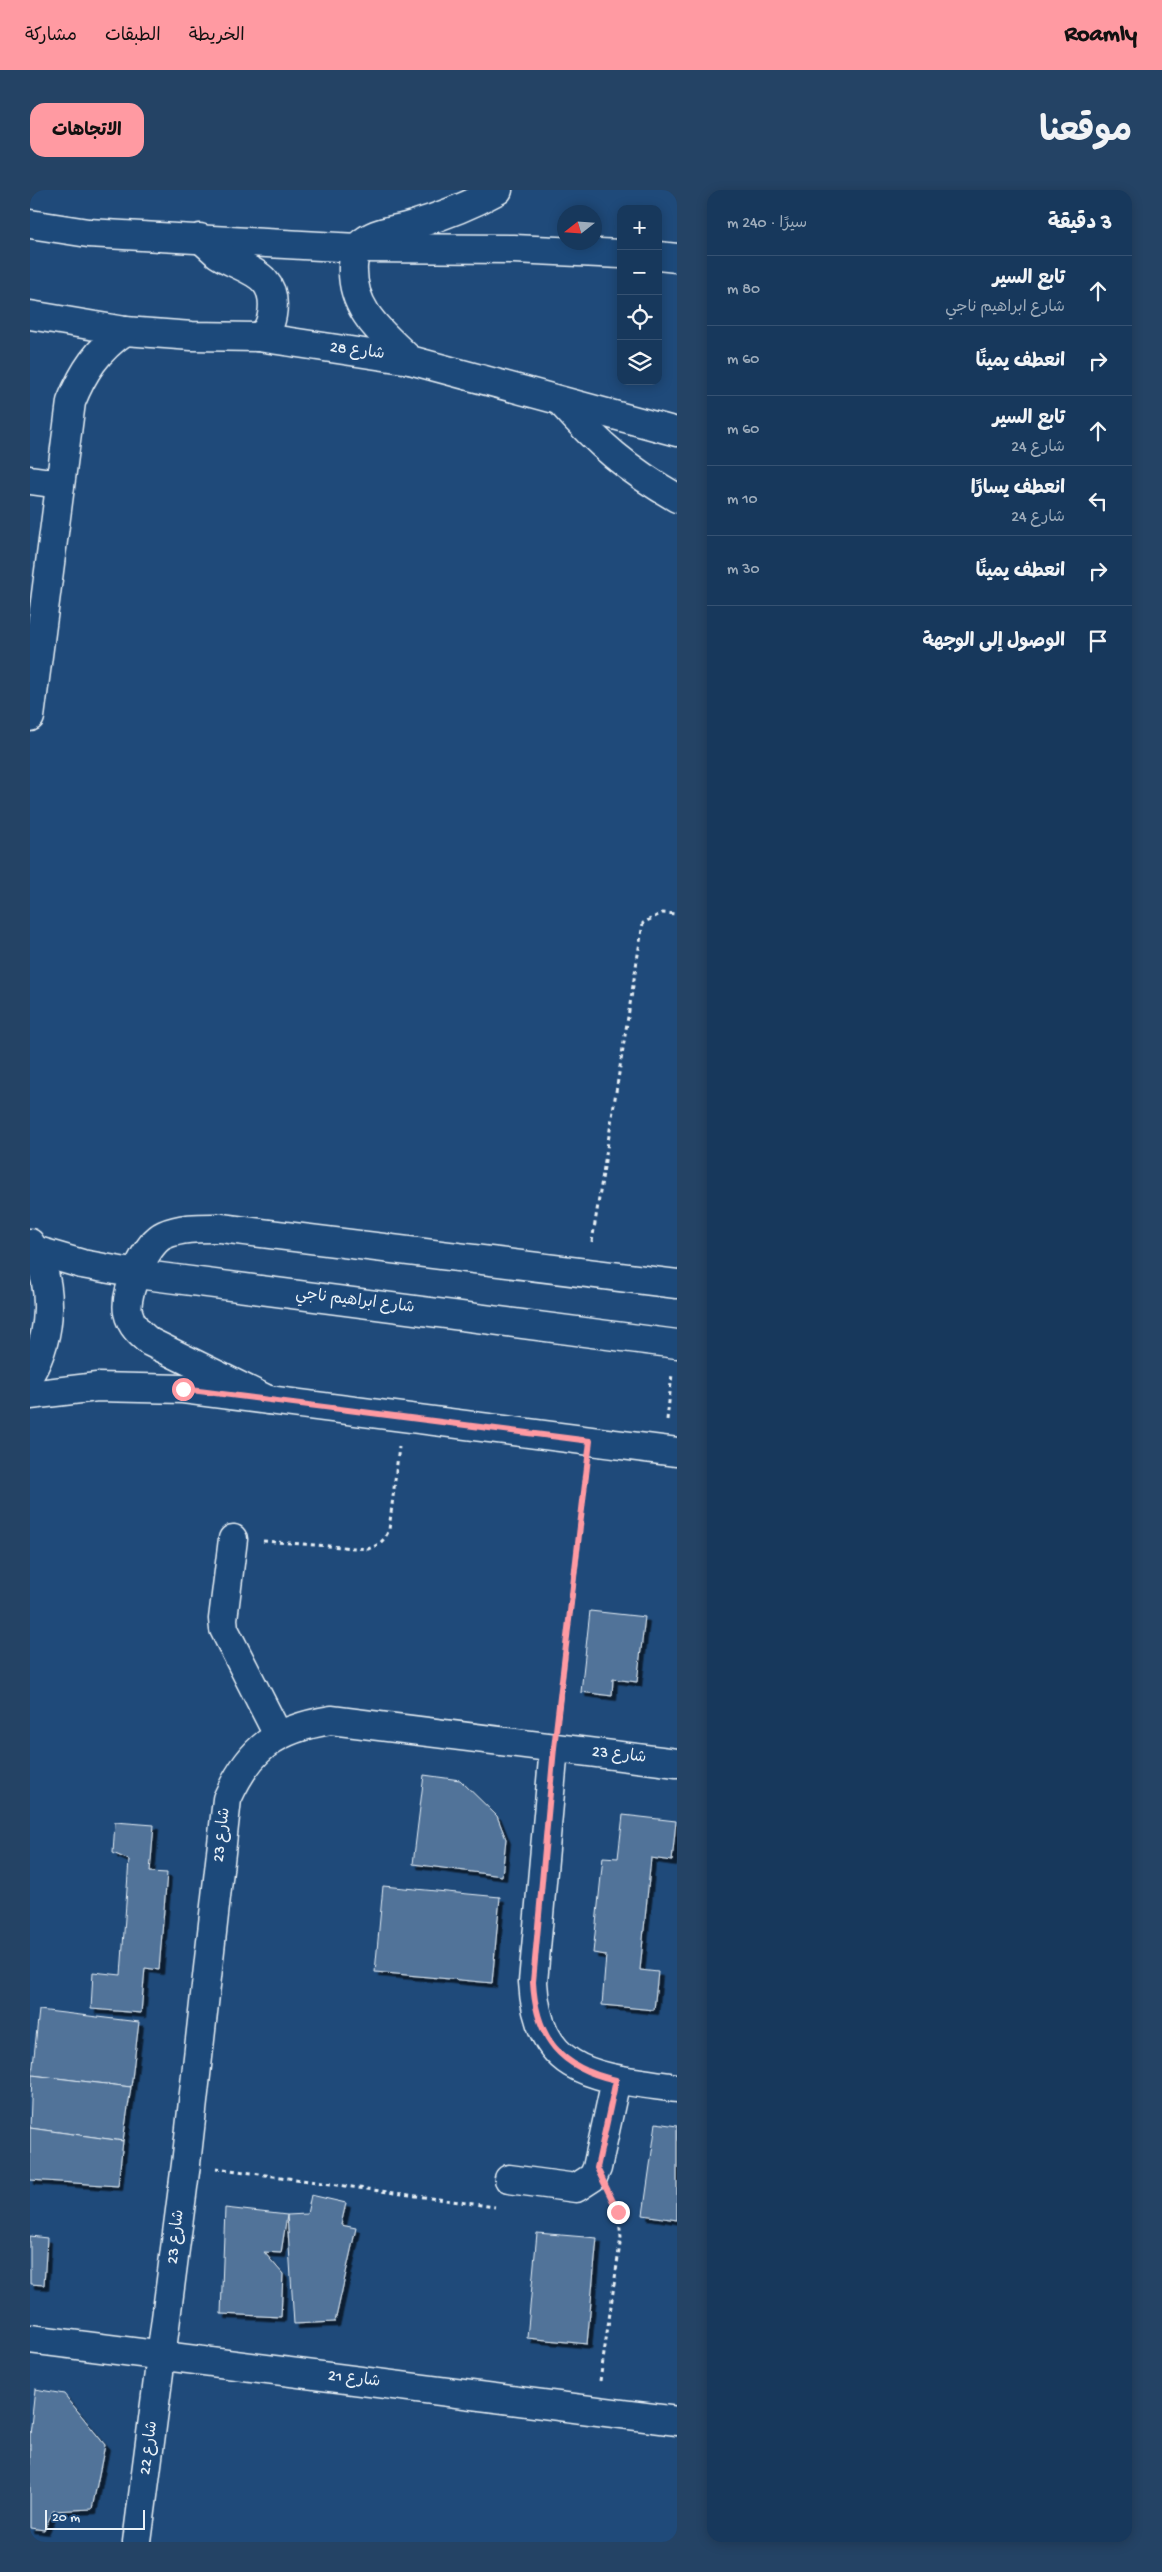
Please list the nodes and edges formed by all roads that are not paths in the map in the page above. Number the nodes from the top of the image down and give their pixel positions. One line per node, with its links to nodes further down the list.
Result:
1 (498, 190): 4 (street)
2 (30, 224): 3 (street)
3 (200, 238): 4 (street); 10 (street)
4 (357, 248): 5 (street); 11 (street)
5 (617, 254)
6 (662, 256): 7 (street)
7 (677, 258)
8 (30, 315): 9 (street, شارع 28)
9 (125, 331): 10 (street, شارع 28); 15 (street)
10 (258, 337): 11 (street, شارع 28)
11 (410, 360): 12 (street, شارع 28)
12 (562, 402): 13 (street, شارع 28); 16 (street)
13 (677, 432)
14 (30, 480): 15 (street)
15 (59, 484): 17 (street)
16 (677, 498)
17 (30, 717)
18 (32, 1247): 19 (street, شارع ابراهيم ناجي); 22 (street)
19 (137, 1274): 20 (street); 21 (street, شارع ابراهيم ناجي); 24 (street)
20 (677, 1284)
21 (676, 1344)
22 (30, 1374)
23 (30, 1395): 24 (street)
24 (268, 1400): 25 (street)
25 (670, 1451)
26 (233, 1539): 27 (street)
27 (278, 1735): 28 (street, شارع 23); 34 (street, شارع 23)
28 (554, 1748): 29 (street, شارع 23); 30 (street)
29 (677, 1763)
30 (616, 2080): 31 (street); 32 (street)
31 (677, 2088)
32 (509, 2179)
33 (30, 2339): 34 (street, شارع 21)
34 (162, 2355): 35 (street, شارع 21); 36 (street, شارع 22)
35 (677, 2421)
36 (137, 2542)

